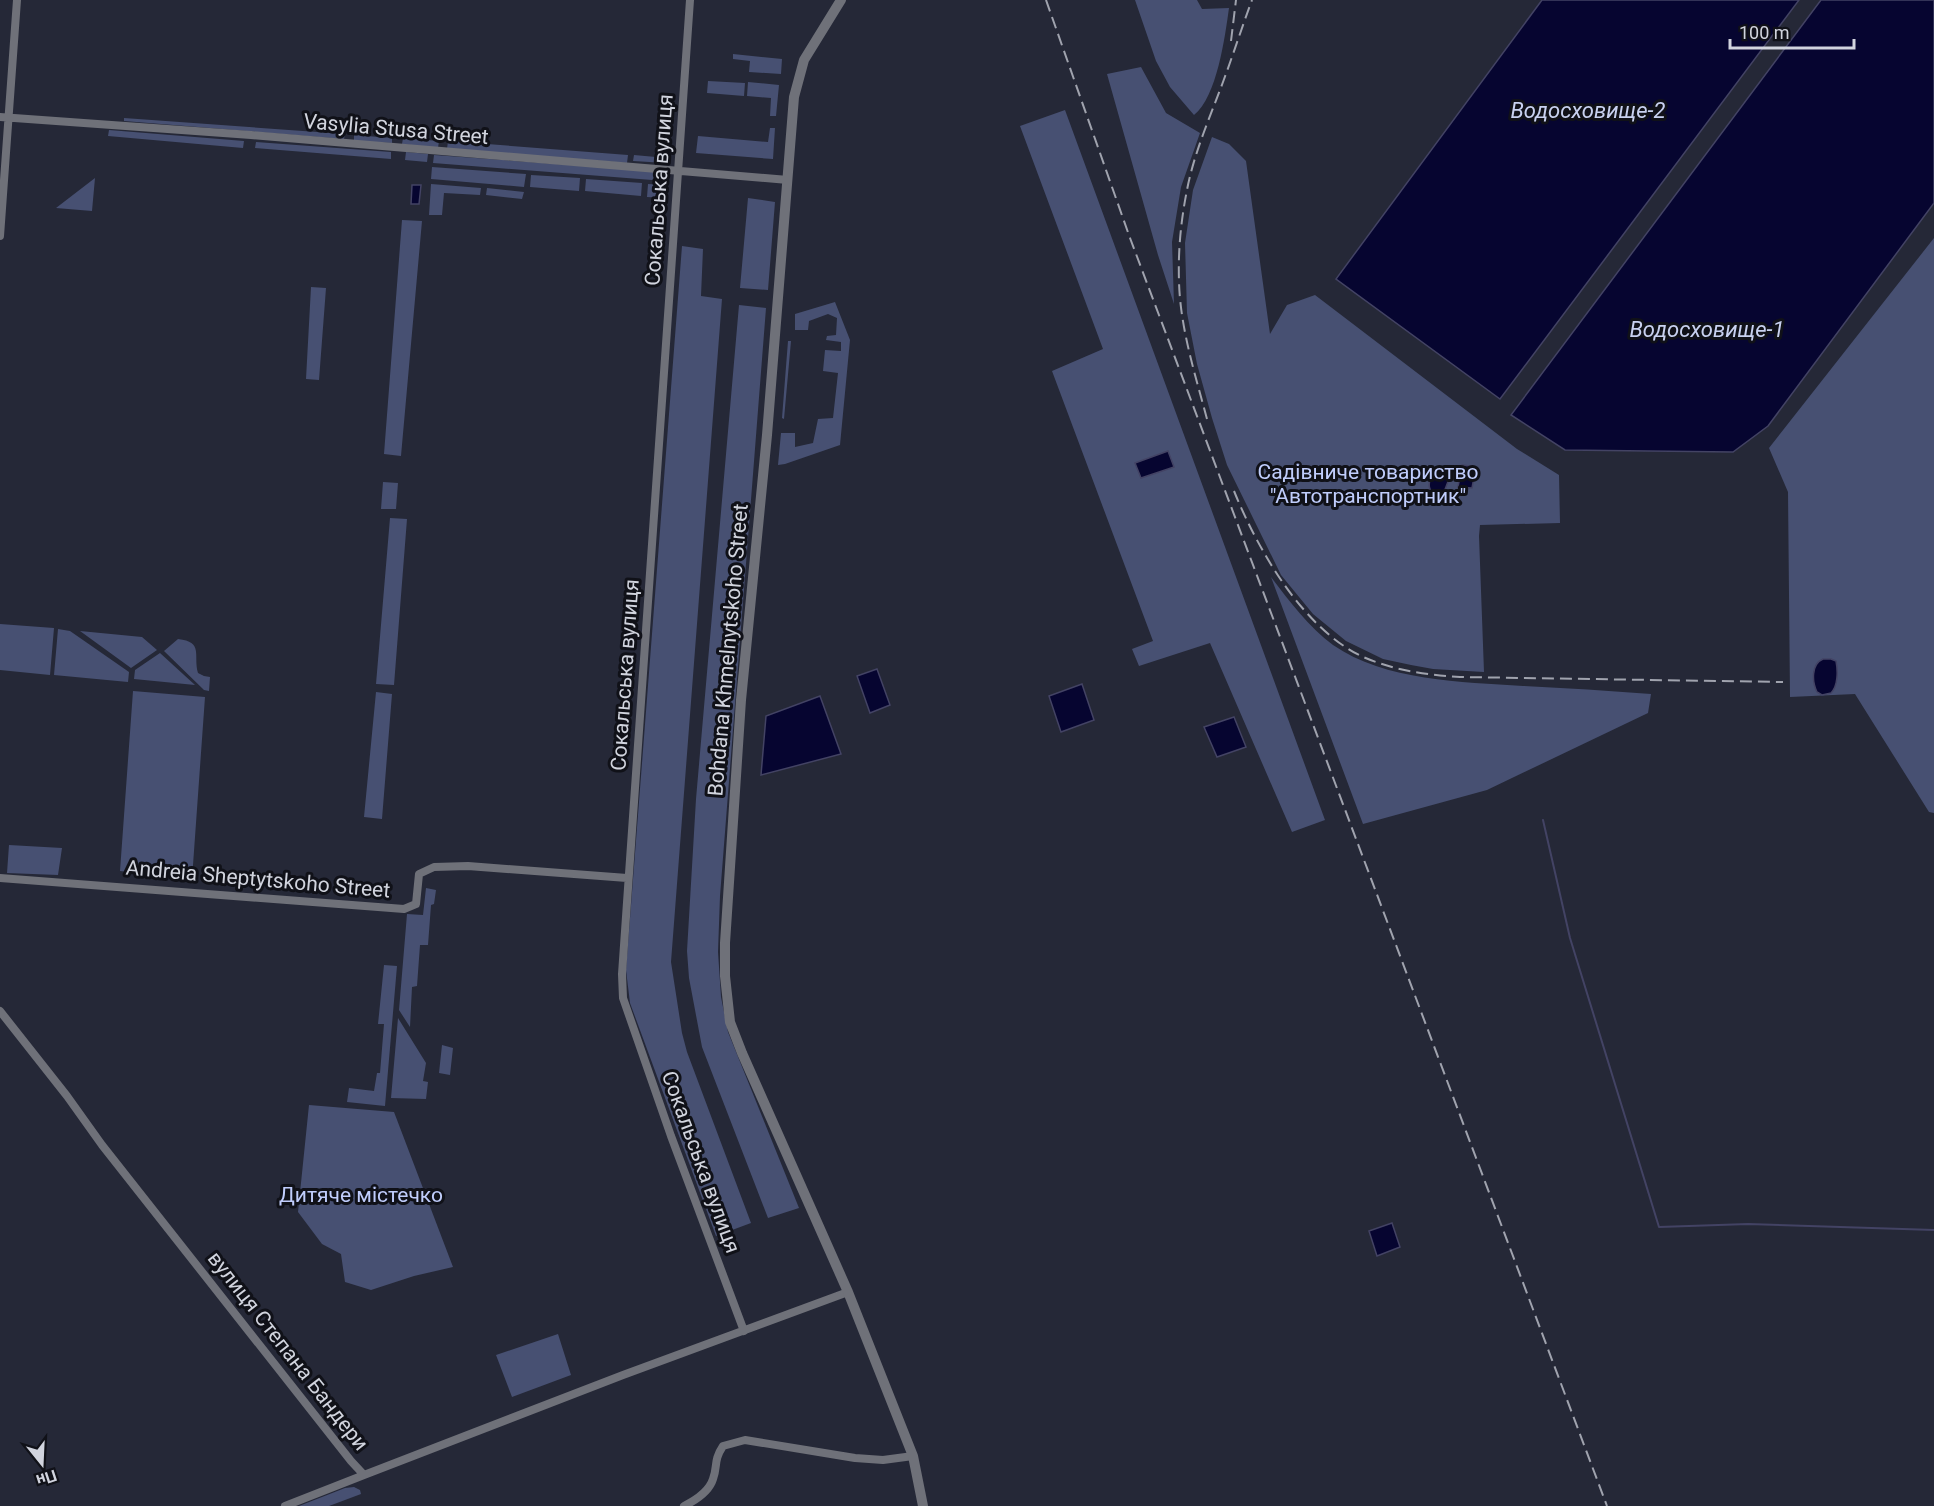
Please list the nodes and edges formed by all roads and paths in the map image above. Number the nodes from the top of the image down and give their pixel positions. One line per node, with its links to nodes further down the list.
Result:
1 (17, 0): 4 (street)
2 (690, 0): 5 (street, Сокальська вулиця)
3 (841, 0): 6 (street, Bohdana Khmelnytskoho Street)
4 (4, 117): 5 (street, Vasylia Stusa Street); 7 (street)
5 (679, 170): 6 (street, Vasylia Stusa Street); 9 (street, Сокальська вулиця)
6 (788, 180): 11 (street, Bohdana Khmelnytskoho Street)
7 (0, 236)
8 (0, 878): 9 (street, Andreia Sheptytskoho Street)
9 (627, 878): 12 (street, Сокальська вулиця)
10 (0, 1011): 14 (street, вулиця Степана Бандери)
11 (848, 1292): 12 (street, вулиця Степана Бандери); 13 (street, Bohdana Khmelnytskoho Street)
12 (744, 1331): 14 (street, вулиця Степана Бандери)
13 (913, 1456): 16 (street); 17 (street, Bohdana Khmelnytskoho Street)
14 (364, 1475): 15 (street)
15 (285, 1506)
16 (684, 1506)
17 (923, 1506)

